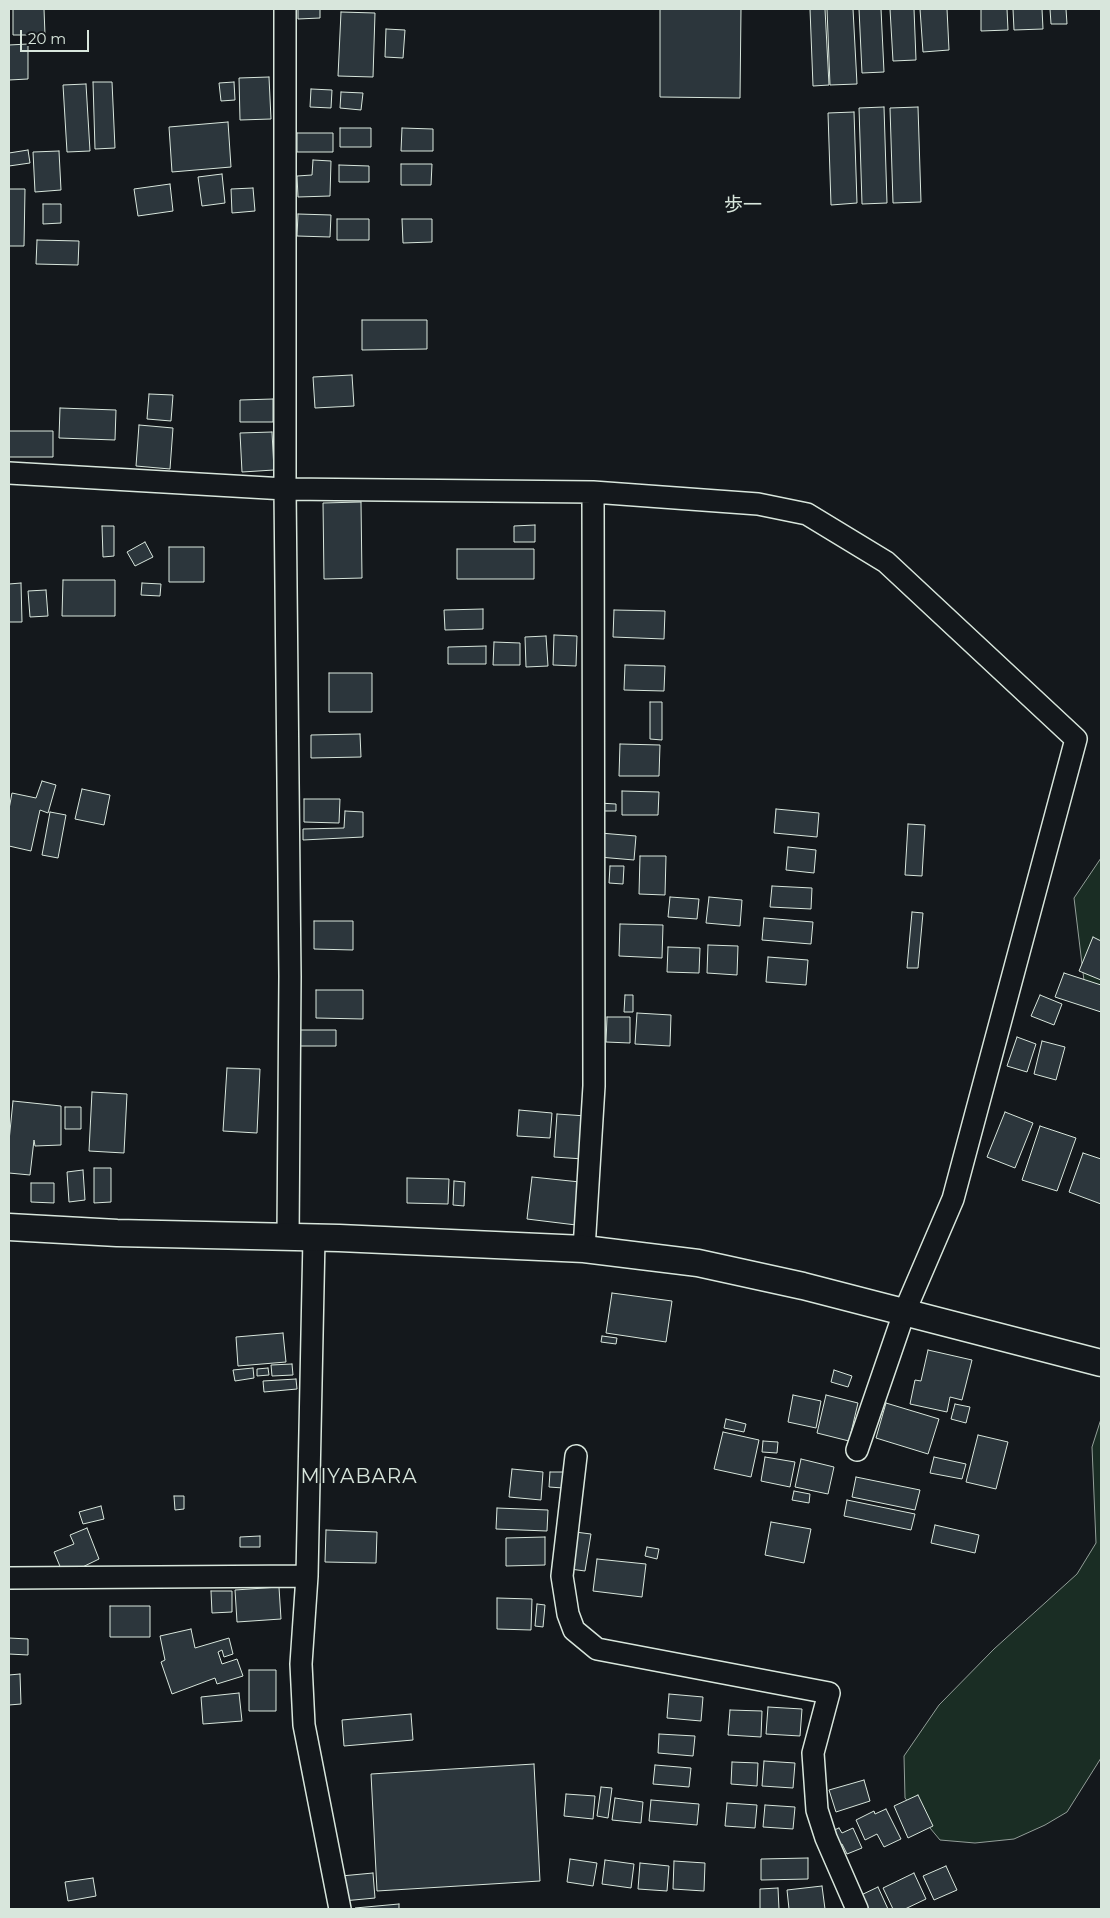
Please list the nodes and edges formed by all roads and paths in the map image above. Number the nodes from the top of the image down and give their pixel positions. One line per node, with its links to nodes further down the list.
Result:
1 (285, 9): 3 (street)
2 (9, 473): 3 (street)
3 (285, 490): 4 (street); 6 (street)
4 (593, 492): 8 (street); 9 (street)
5 (9, 1227): 6 (street)
6 (288, 1238): 7 (street)
7 (314, 1238): 8 (street); 13 (street)
8 (584, 1248): 9 (street)
9 (904, 1313): 10 (street); 11 (street)
10 (1101, 1363)
11 (857, 1450)
12 (576, 1456): 16 (street)
13 (307, 1576): 14 (street); 15 (street)
14 (9, 1578)
15 (340, 1909)
16 (857, 1909)

